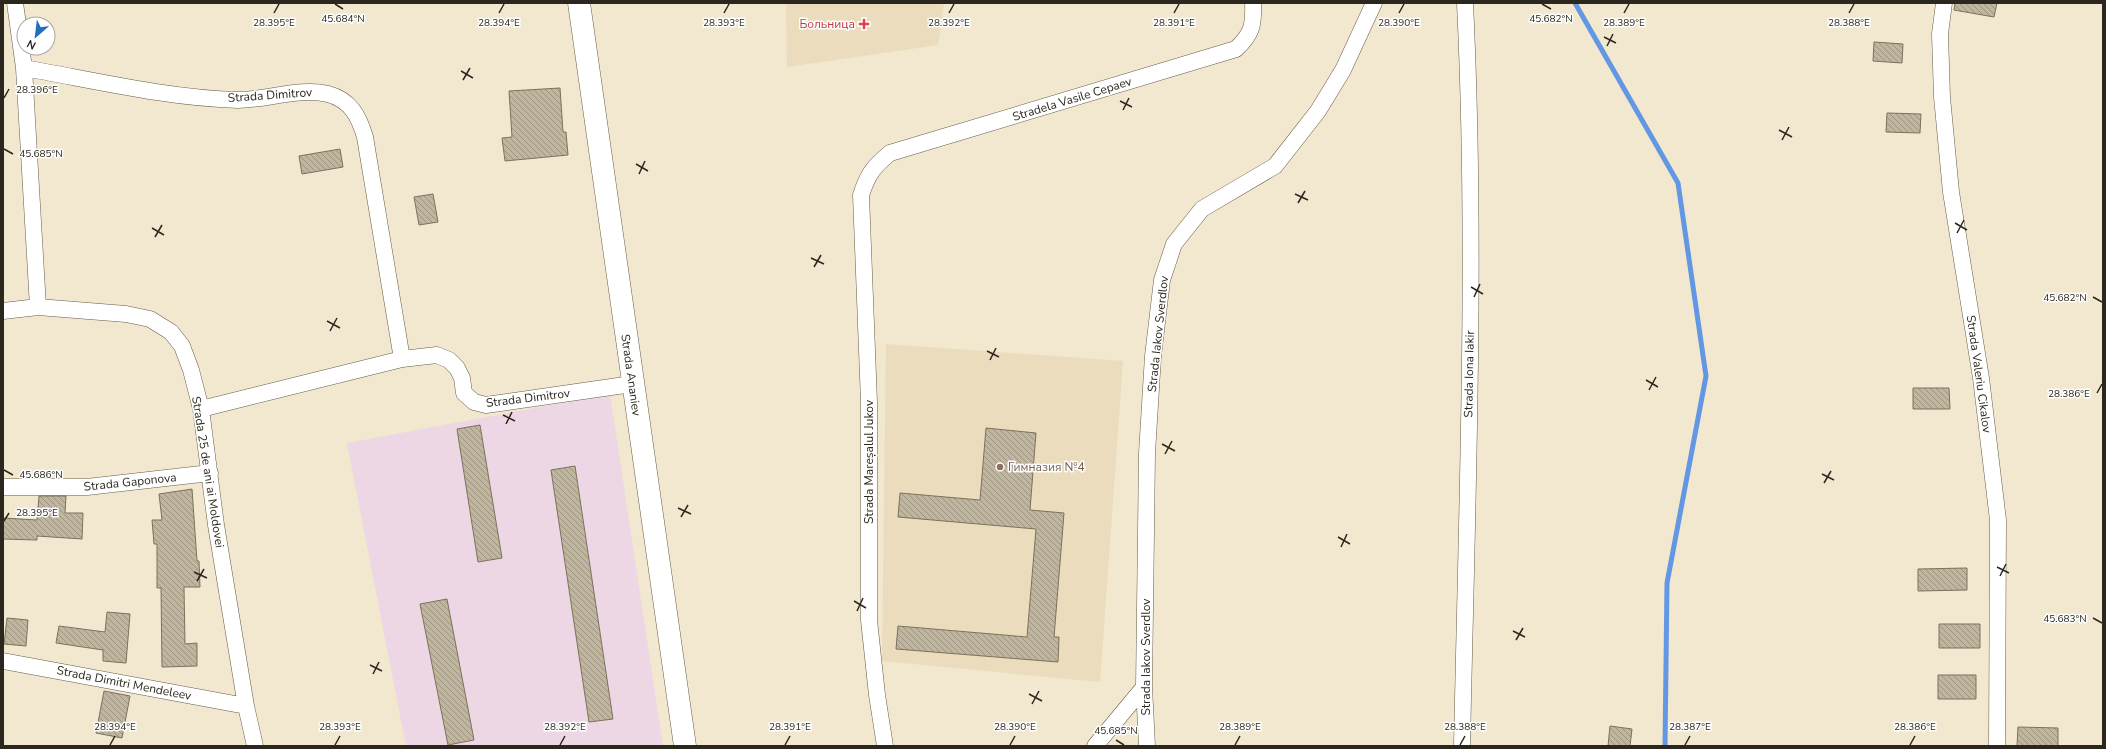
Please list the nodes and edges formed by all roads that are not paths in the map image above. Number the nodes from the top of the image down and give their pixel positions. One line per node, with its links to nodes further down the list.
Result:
1 (15, 3): 7 (street)
2 (580, 3): 12 (street, Strada Ananiev)
3 (1253, 3): 8 (street, Stradela Vasile Cepaev)
4 (1374, 3): 17 (street, Strada Iakov Sverdlov)
5 (1465, 3): 24 (street, Strada Iona Iakir)
6 (1944, 3): 25 (street, Strada Valeriu Cikalov)
7 (24, 68): 9 (street); 11 (street, Strada Dimitrov)
8 (867, 177): 21 (street, Strada Mareșalul Jukov)
9 (38, 307): 10 (street, Strada 25 de ani ai Moldovei); 13 (street, Strada 25 de ani ai Moldovei)
10 (3, 311)
11 (402, 359): 12 (street, Strada Dimitrov); 13 (street, Strada Dimitrov)
12 (632, 384): 20 (street, Strada Ananiev)
13 (201, 409): 14 (street, Strada 25 de ani ai Moldovei)
14 (210, 473): 15 (street, Strada Gaponova); 18 (street, Strada 25 de ani ai Moldovei)
15 (3, 487)
16 (3, 660): 18 (street, Strada Dimitri Mendeleev)
17 (1144, 687): 22 (street); 23 (street, Strada Iakov Sverdlov)
18 (246, 706): 19 (street, Strada 25 de ani ai Moldovei)
19 (255, 746)
20 (685, 746)
21 (885, 746)
22 (1095, 746)
23 (1147, 746)
24 (1462, 746)
25 (1996, 746)

